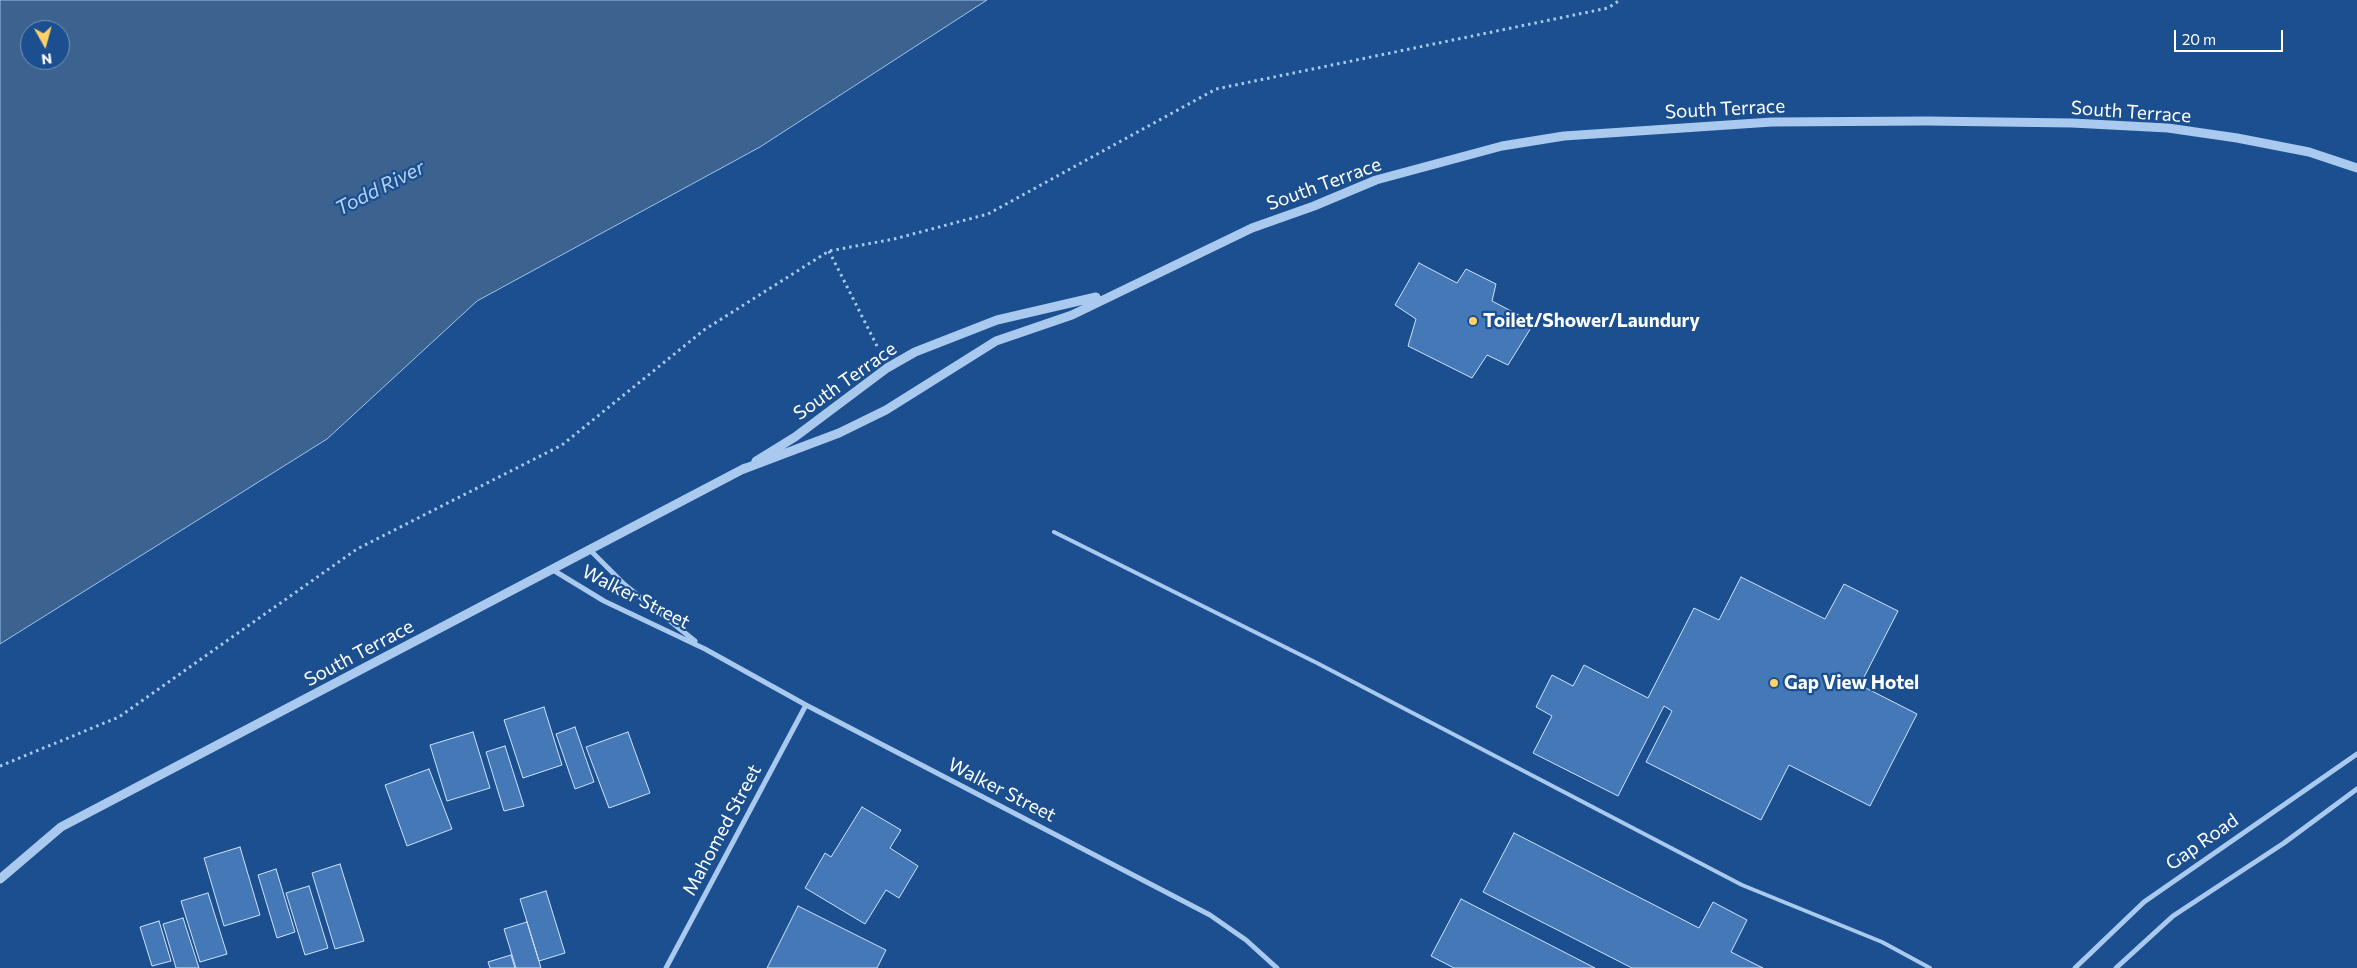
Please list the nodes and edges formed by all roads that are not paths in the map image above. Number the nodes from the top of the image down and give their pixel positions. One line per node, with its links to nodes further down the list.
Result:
1 (2357, 168): 2 (street, South Terrace)
2 (1118, 291): 3 (street, South Terrace); 3 (street, South Terrace)
3 (742, 470): 5 (street, South Terrace)
4 (1054, 532): 14 (lane)
5 (590, 550): 6 (street, South Terrace); 7 (street, Walker Street)
6 (554, 570): 7 (street, Walker Street); 11 (street, South Terrace)
7 (705, 649): 8 (street, Walker Street)
8 (806, 705): 12 (street, Mahomed Street); 13 (street, Walker Street)
9 (2357, 754): 15 (street, Gap Road)
10 (2357, 789): 16 (street)
11 (0, 879)
12 (666, 968)
13 (1277, 968)
14 (1930, 968)
15 (2075, 968)
16 (2116, 968)

